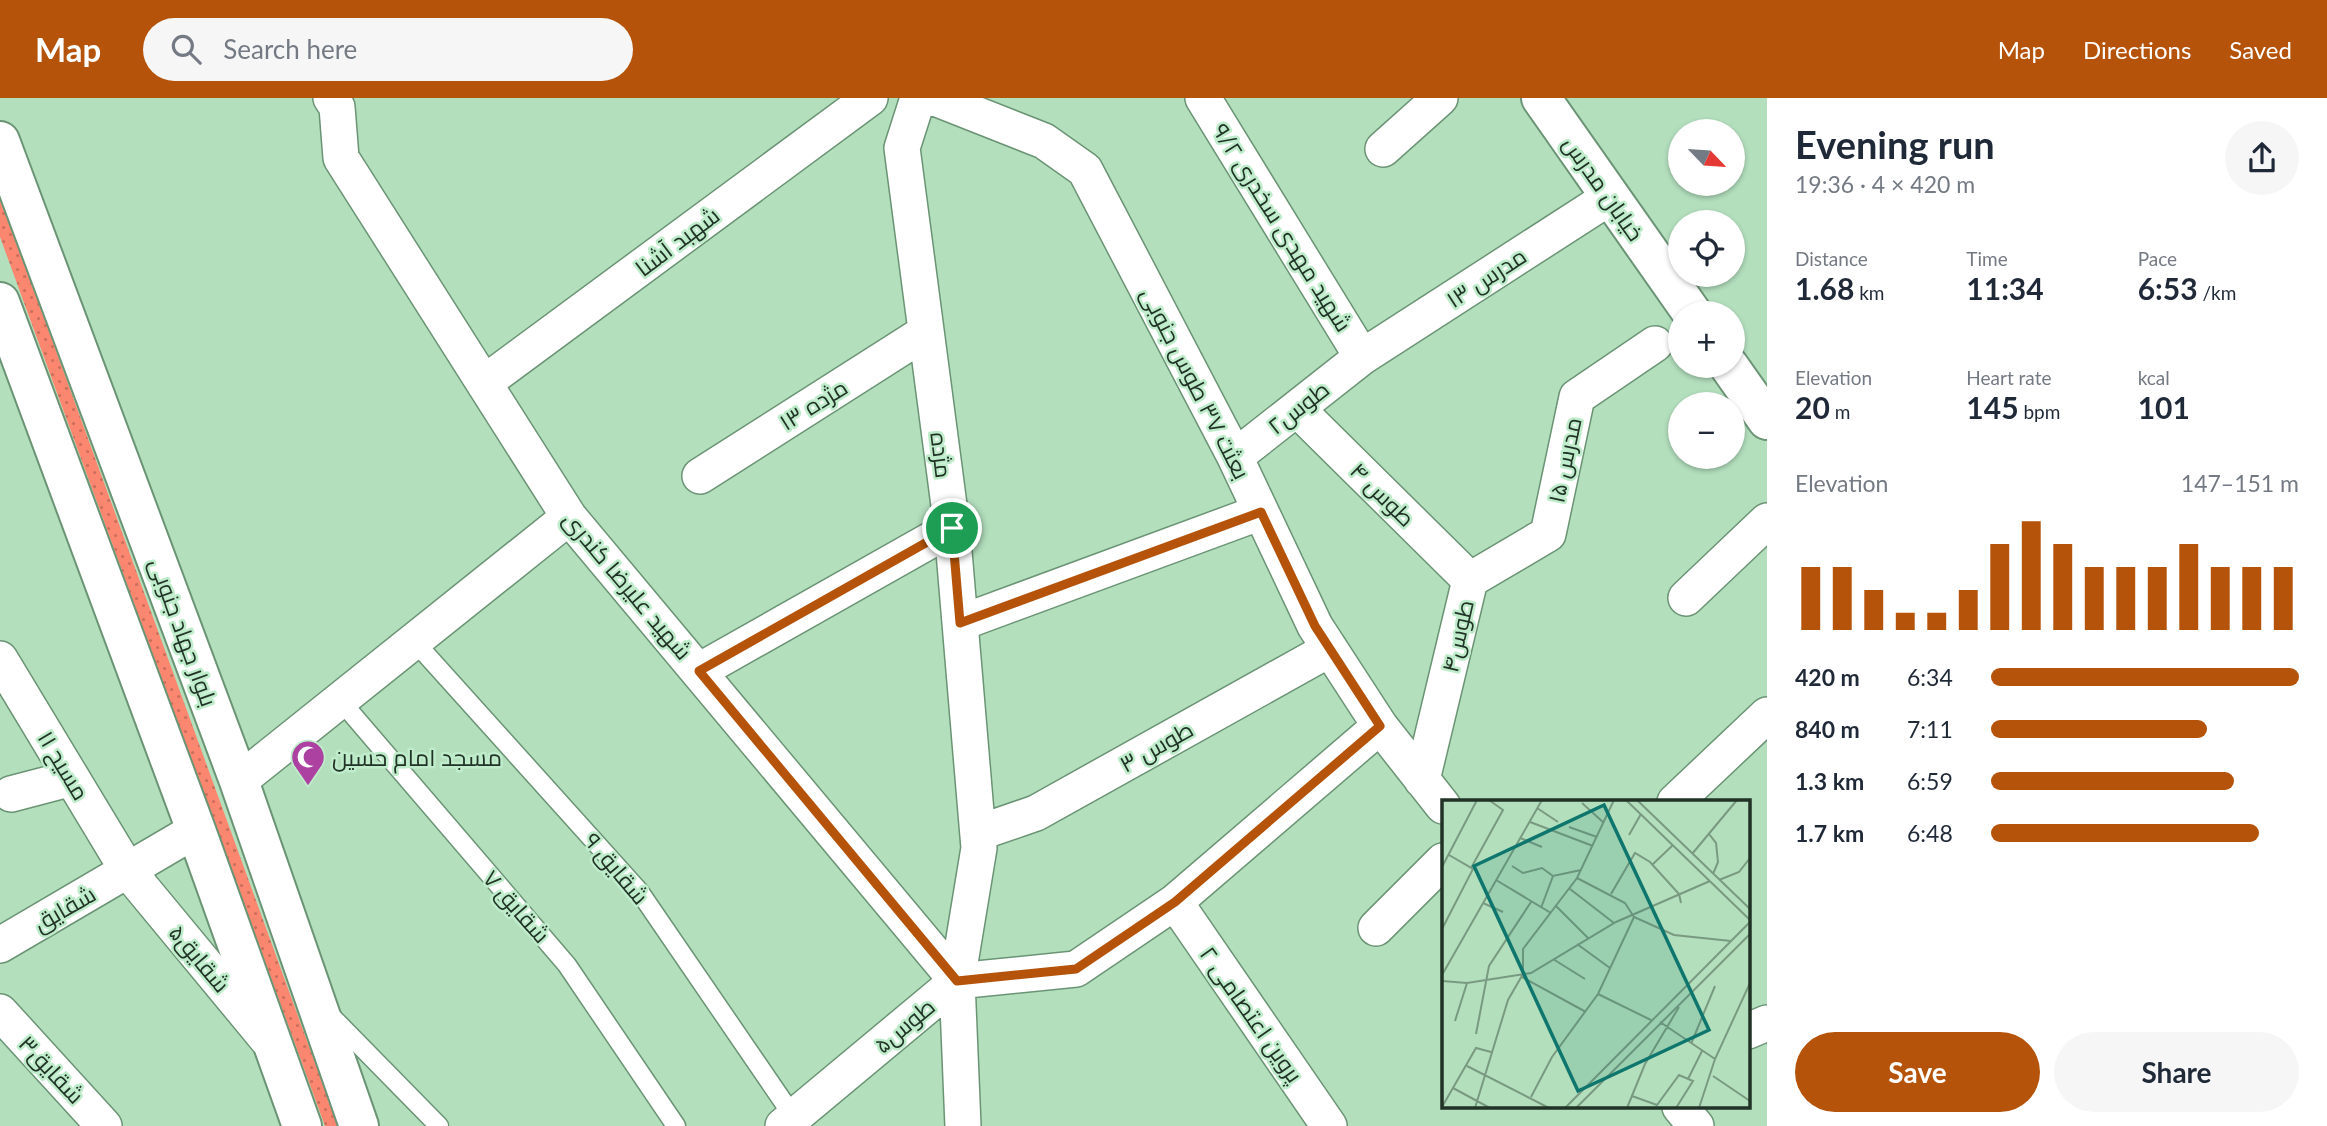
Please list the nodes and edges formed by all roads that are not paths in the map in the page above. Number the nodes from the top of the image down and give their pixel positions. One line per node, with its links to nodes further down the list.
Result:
1 (331, 98): 17 (street, شهید علیرضا کندری)
2 (870, 98): 17 (street, شهبد آشنا)
3 (918, 98): 13 (street, مژده)
4 (935, 98): 20 (street, بعثت ۳۷ طوس جنوبی)
5 (1203, 98): 15 (street, شهید مهدی سخدری ۹/۲)
6 (1440, 98): 9 (street)
7 (1541, 98): 10 (main road, خیابان مدرس)
8 (0, 141): 38 (main road, بلوار جهاد جنوبی)
9 (1383, 149)
10 (1610, 197): 11 (main road, خیابان مدرس); 15 (street, مدرس ۱۳)
11 (1684, 301)
12 (0, 302): 42 (main road)
13 (926, 332): 21 (street, مژده ۱۳); 25 (street, مژده)
14 (1655, 344): 26 (street, مدرس ۱۵)
15 (1362, 357): 18 (street, طوس۲)
16 (1737, 378): 19 (main road)
17 (484, 383): 23 (street, شهید علیرضا کندری)
18 (1297, 409): 20 (street, طوس۲); 27 (street, طوس ۴)
19 (1767, 420)
20 (1235, 457): 22 (street, بعثت ۳۷ طوس جنوبی)
21 (700, 476)
22 (1261, 512): 29 (street); 31 (street, بعثت ۳۷ طوس جنوبی)
23 (569, 517): 30 (street); 33 (street, شهید علیرضا کندری)
24 (1767, 521): 28 (street)
25 (952, 528): 29 (street, مژده); 33 (street)
26 (1548, 534): 27 (street, طوس۴)
27 (1470, 580): 39 (street, طوس۴)
28 (1686, 598)
29 (960, 623): 43 (street, مژده)
30 (414, 641): 34 (street); 56 (lane, شقایق ۹)
31 (1330, 649): 36 (street, بعثت ۳۷ طوس جنوبی); 43 (street, طوس ۳)
32 (0, 659): 37 (street, مسیح ۱۱)
33 (699, 671): 49 (street, شهید علیرضا کندری)
34 (340, 700): 38 (street); 61 (lane, شقایق ۷)
35 (1767, 715): 41 (street)
36 (1380, 726): 39 (street, بعثت ۳۷ طوس جنوبی); 46 (street, طوس۵)
37 (72, 778): 40 (street); 45 (street, مسیح ۱۱)
38 (239, 781): 50 (main road, بلوار جهاد جنوبی)
39 (1433, 793)
40 (11, 794)
41 (1677, 800)
42 (196, 830): 45 (street, شقایق); 54 (main road)
43 (978, 832): 49 (street, مژده)
44 (1442, 862): 47 (street)
45 (128, 871): 48 (street, شقایق); 54 (street, شقایق۵)
46 (1175, 902): 49 (street, طوس۵); 63 (street, پروین اعتصامی ۲)
47 (1376, 928)
48 (0, 944)
49 (957, 981): 56 (street, طوس۵); 62 (street, مژده)
50 (315, 1000): 59 (main road, بلوار جهاد جنوبی); 60 (lane)
51 (0, 1012): 57 (street, شقایق۳)
52 (1767, 1023): 53 (street)
53 (1750, 1030)
54 (273, 1045): 58 (main road)
55 (1681, 1108): 64 (street)
56 (788, 1121)
57 (104, 1126)
58 (302, 1126)
59 (359, 1126)
60 (439, 1126)
61 (676, 1126)
62 (963, 1126)
63 (1329, 1126)
64 (1696, 1126)

